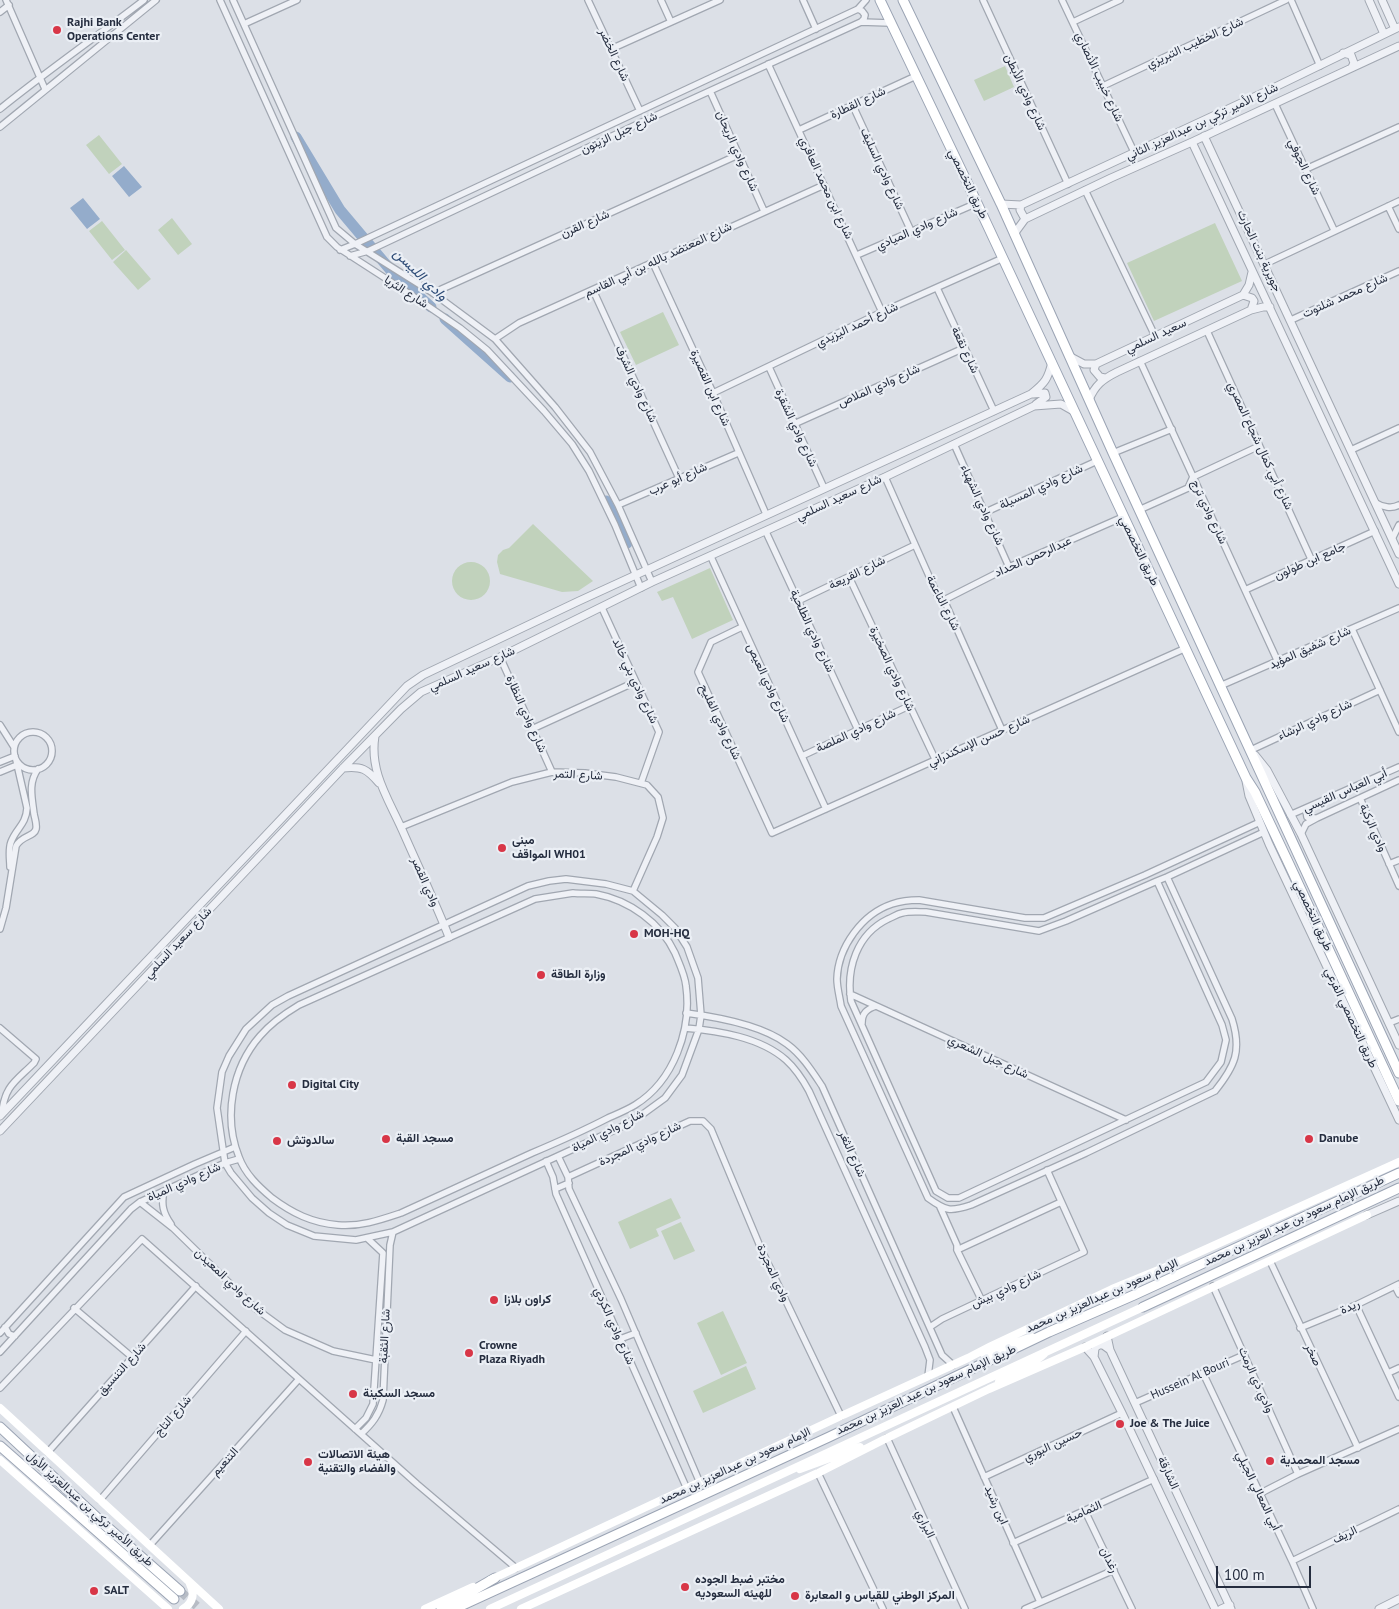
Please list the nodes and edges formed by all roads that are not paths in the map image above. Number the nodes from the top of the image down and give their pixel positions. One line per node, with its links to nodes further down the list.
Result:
1 (144, 0): 39 (street)
2 (156, 0): 42 (street)
3 (220, 0): 79 (street, شارع الثريا)
4 (233, 0): 29 (street, شارع الثريا)
5 (297, 0): 29 (street)
6 (588, 0): 34 (street, شارع الخضر)
7 (661, 0): 24 (street)
8 (720, 0): 24 (street)
9 (803, 0): 31 (street)
10 (866, 0): 21 (street, شارع جبل الزيتون)
11 (880, 0): 27 (main road, طريق التخصصي)
12 (903, 0): 69 (main road, طريق التخصصي)
13 (983, 0): 63 (street, شارع وادي الأبطن)
14 (1062, 0): 26 (street, شارع خبيب الأنصاري)
15 (1120, 0): 26 (street)
16 (1286, 0): 41 (street, شارع الخطيب التبريزي)
17 (1291, 0): 37 (street)
18 (1368, 0): 28 (street)
19 (1382, 0): 23 (street)
20 (8, 2): 22 (street); 39 (street)
21 (858, 9): 25 (street); 31 (street, شارع جبل الزيتون)
22 (0, 12)
23 (1389, 16): 28 (street); 30 (street)
24 (671, 22): 34 (street)
25 (861, 22): 27 (street, شارع جبل الزيتون); 36 (street, شارع جبل الزيتون)
26 (1073, 22): 41 (street, شارع خبيب الأنصاري)
27 (890, 23): 40 (main road, طريق التخصصي)
28 (1380, 23): 32 (street)
29 (244, 24): 78 (street, شارع الثريا)
30 (1397, 28): 32 (street, شارع الأمير تركي بن عبدالعزيز الثاني)
31 (816, 29): 48 (street, شارع جبل الزيتون)
32 (1384, 34): 35 (street, شارع الأمير تركي بن عبدالعزيز الثاني)
33 (1399, 46): 38 (street, شارع الأمير تركي بن عبدالعزيز الثاني)
34 (611, 49): 48 (street, شارع الخضر)
35 (1343, 54): 37 (street, شارع الأمير تركي بن عبدالعزيز الثاني); 38 (street)
36 (768, 64): 44 (street, شارع جبل الزيتون); 51 (street, شارع ابن محمد العافري)
37 (1320, 66): 43 (street, شارع الأمير تركي بن عبدالعزيز الثاني)
38 (1352, 67): 45 (street, شارع الأمير تركي بن عبدالعزيز الثاني)
39 (40, 76): 42 (street); 47 (street)
40 (916, 76): 46 (street, شارع القطارة); 68 (main road, طريق التخصصي)
41 (1103, 86): 55 (street, شارع خبيب الأنصاري)
42 (45, 89): 50 (street)
43 (1269, 90): 45 (street); 55 (street, شارع الأمير تركي بن عبدالعزيز الثاني)
44 (710, 91): 56 (street, شارع وادي الريحان); 80 (street, شارع جبل الزيتون)
45 (1274, 104): 52 (street, شارع الأمير تركي بن عبدالعزيز الثاني); 59 (street, شارع الجوفي)
46 (853, 106): 51 (street, شارع القطارة); 76 (street, شارع وادي السليف)
47 (0, 109)
48 (640, 111): 78 (street, شارع جبل الزيتون)
49 (1399, 126): 59 (street)
50 (0, 127)
51 (799, 130): 62 (street, شارع ابن محمد العافري)
52 (1204, 136): 53 (street, شارع الأمير تركي بن عبدالعزيز الثاني); 54 (street, جويرية بنت الحارث)
53 (1192, 142): 57 (street, جويرية بنت الحارث); 61 (street, شارع الأمير تركي بن عبدالعزيز الثاني)
54 (1210, 148): 57 (street); 85 (street, جويرية بنت الحارث)
55 (1135, 154): 58 (street, شارع الأمير تركي بن عبدالعزيز الثاني)
56 (738, 155): 72 (street, شارع وادي الريحان); 90 (street, شارع القرن)
57 (1198, 155): 87 (street, جويرية بنت الحارث)
58 (1106, 167): 60 (street, شارع الأمير تركي بن عبدالعزيز الثاني); 61 (street)
59 (1306, 168): 75 (street, شارع الجوفي)
60 (1090, 174): 63 (street, شارع الأمير تركي بن عبدالعزيز الثاني); 64 (street)
61 (1111, 178): 64 (street, شارع الأمير تركي بن عبدالعزيز الثاني)
62 (824, 184): 72 (street, شارع المعتضد بالله بن أبي القاسم); 81 (street, شارع ابن محمد العافري)
63 (1068, 184): 66 (street); 70 (street, شارع الأمير تركي بن عبدالعزيز الثاني)
64 (1096, 185): 65 (street, شارع الأمير تركي بن عبدالعزيز الثاني)
65 (1085, 190): 66 (street, شارع الأمير تركي بن عبدالعزيز الثاني); 97 (street)
66 (1073, 196): 73 (street, شارع الأمير تركي بن عبدالعزيز الثاني)
67 (1399, 201): 71 (street)
68 (977, 203): 76 (street, شارع وادي الميادي); 83 (main road, طريق التخصصي)
69 (1001, 204): 70 (street, شارع الأمير تركي بن عبدالعزيز الثاني); 77 (main road, طريق التخصصي)
70 (1021, 205): 73 (street)
71 (1388, 206): 74 (street); 75 (street)
72 (764, 211): 84 (street, شارع المعتضد بالله بن أبي القاسم)
73 (1025, 219): 77 (street, شارع الأمير تركي بن عبدالعزيز الثاني)
74 (1399, 229)
75 (1334, 230): 85 (street)
76 (911, 231): 81 (street, شارع وادي الميادي)
77 (1014, 234): 100 (main road, طريق التخصصي)
78 (355, 244): 79 (street, شارع جبل الزيتون); 80 (street, شارع الثريا)
79 (340, 250): 82 (street, شارع الثريا)
80 (368, 251): 82 (street, شارع جبل الزيتون); 90 (street, شارع الثريا)
81 (857, 255): 94 (street, شارع ابن محمد العافري)
82 (350, 256): 149 (street, شارع الثريا)
83 (1002, 258): 88 (street, شارع أحمد اليزيدي); 102 (main road, طريق التخصصي)
84 (653, 263): 89 (street, شارع المعتضد بالله بن أبي القاسم); 110 (street, شارع ابن القصيرة)
85 (1265, 264): 95 (street, جويرية بنت الحارث)
86 (1399, 271): 95 (street, شارع محمد شلتوت)
87 (1252, 272): 91 (street); 92 (street, جويرية بنت الحارث)
88 (937, 288): 94 (street, شارع أحمد اليزيدي); 99 (street, شارع نقعة)
89 (593, 290): 98 (street, شارع المعتضد بالله بن أبي القاسم); 130 (street, شارع وادي الشرف)
90 (433, 293): 98 (street, شارع الثريا)
91 (1243, 295): 93 (street); 97 (street, سعيد السلمي)
92 (1270, 307): 93 (street, سعيد السلمي); 106 (street, جويرية بنت الحارث)
93 (1251, 310): 96 (street, سعيد السلمي)
94 (882, 312): 105 (street, شارع أحمد اليزيدي)
95 (1291, 320): 104 (street, جويرية بنت الحارث)
96 (1208, 331): 101 (street, سعيد السلمي); 122 (street, شارع أبي كمال شجاع المصري)
97 (1155, 336): 103 (street, سعيد السلمي)
98 (495, 339): 133 (street, شارع الثريا)
99 (964, 348): 115 (street, شارع نقعة); 118 (street, شارع وادي الملاص)
100 (1068, 356): 103 (street); 112 (main road, طريق التخصصي)
101 (1140, 361): 107 (street, سعيد السلمي); 120 (street, شارع وادي ترج)
102 (1052, 362): 111 (street, شارع سعيد السلمي); 116 (main road, طريق التخصصي)
103 (1096, 364): 107 (street)
104 (1312, 366): 106 (street); 108 (street, جويرية بنت الحارث)
105 (769, 367): 110 (street, شارع أحمد اليزيدي); 118 (street, شارع وادي الشقرة)
106 (1299, 371): 109 (street, جويرية بنت الحارث)
107 (1105, 378): 112 (street, سعيد السلمي)
108 (1318, 379): 109 (street); 123 (street, جويرية بنت الحارث)
109 (1306, 385): 140 (street, جويرية بنت الحارث)
110 (713, 393): 124 (street, شارع ابن القصيرة)
111 (1031, 394): 113 (street); 114 (street, شارع سعيد السلمي)
112 (1089, 400): 125 (main road, طريق التخصصي)
113 (1034, 406): 116 (street, شارع سعيد السلمي); 117 (street, شارع سعيد السلمي)
114 (1002, 407): 115 (street, شارع سعيد السلمي); 117 (street)
115 (994, 411): 127 (street, شارع سعيد السلمي)
116 (1074, 412): 126 (main road, طريق التخصصي)
117 (1008, 418): 121 (street, شارع سعيد السلمي)
118 (794, 424): 131 (street, شارع وادي الشقرة)
119 (1399, 428): 123 (street)
120 (1172, 429): 125 (street); 129 (street, شارع وادي ترج)
121 (954, 444): 128 (street, شارع سعيد السلمي); 136 (street, شارع وادي الشهباء)
122 (1259, 446): 129 (street); 146 (street, شارع أبي كمال شجاع المصري)
123 (1351, 450): 132 (street, جويرية بنت الحارث)
124 (738, 452): 130 (street, شارع أبو عرب); 137 (street, شارع ابن القصيرة)
125 (1113, 453): 135 (main road, طريق التخصصي)
126 (1097, 461): 136 (street, شارع وادي المسيلة); 138 (main road, طريق التخصصي)
127 (878, 464): 128 (street); 131 (street, شارع سعيد السلمي)
128 (885, 477): 141 (street, شارع سعيد السلمي); 143 (street, شارع الناعمة)
129 (1193, 477): 135 (street); 154 (street, شارع وادي ترج)
130 (679, 478): 133 (street, شارع أبو عرب)
131 (824, 488): 137 (street, شارع سعيد السلمي)
132 (1376, 503): 134 (street); 142 (street, جويرية بنت الحارث)
133 (618, 505): 148 (street, شارع الثريا)
134 (1399, 505)
135 (1139, 510): 165 (main road, طريق التخصصي)
136 (986, 512): 147 (street, شارع وادي الشهباء)
137 (766, 514): 148 (street, شارع سعيد السلمي)
138 (1123, 517): 147 (street, عبدالرحمن الحداد); 161 (main road, طريق التخصصي)
139 (1399, 525): 142 (street)
140 (1374, 531): 146 (street, جامع ابن طولون); 152 (street, جويرية بنت الحارث)
141 (766, 532): 145 (street, شارع سعيد السلمي); 156 (street, شارع وادي الطلحية)
142 (1392, 539): 144 (street, جويرية بنت الحارث)
143 (915, 545): 150 (street, شارع القريعة); 155 (street, شارع الناعمة)
144 (1399, 554)
145 (711, 557): 151 (street, شارع سعيد السلمي); 159 (street, شارع وادي العيص)
146 (1312, 561): 154 (street, جامع ابن طولون)
147 (1010, 567): 155 (street, عبدالرحمن الحداد)
148 (647, 571): 149 (street, شارع سعيد السلمي); 151 (street, شارع الثريا)
149 (636, 575): 153 (street, شارع الثريا); 230 (street, شارع سعيد السلمي)
150 (849, 577): 156 (street, شارع القريعة); 167 (street, شارع وادي الصخيرة)
151 (652, 582): 153 (street, شارع سعيد السلمي)
152 (1399, 584)
153 (641, 588): 157 (street, شارع سعيد السلمي)
154 (1245, 590): 163 (street, شارع وادي ترج)
155 (944, 600): 171 (street, شارع الناعمة)
156 (798, 601): 170 (street, شارع وادي الطلحية)
157 (602, 608): 162 (street, شارع سعيد السلمي); 164 (street, شارع وادي بني خالد)
158 (1399, 608): 160 (street, شارع شفيق المؤيد)
159 (742, 626): 176 (street, شارع وادي العيص); 197 (street, شارع وادي الفليح)
160 (1352, 629): 163 (street, شارع شفيق المؤيد); 166 (street)
161 (1186, 648): 171 (street, شارع حسن الإسكندراني); 185 (main road, طريق التخصصي)
162 (500, 657): 169 (street, شارع وادي النظارة); 173 (street, شارع سعيد السلمي)
163 (1278, 662): 165 (street, شارع شفيق المؤيد)
164 (635, 682): 169 (street); 187 (street, شارع وادي بني خالد)
165 (1220, 686): 175 (main road, طريق التخصصي)
166 (1380, 690): 172 (street); 175 (street, شارع وادي الرشاء)
167 (909, 706): 170 (street, شارع وادي الملصة); 178 (street, شارع وادي الصخيرة)
168 (0, 725): 174 (street)
169 (532, 729): 184 (street, شارع وادي النظارة)
170 (858, 730): 176 (street, شارع وادي الملصة)
171 (1002, 730): 178 (street, شارع حسن الإسكندراني)
172 (1399, 732)
173 (375, 735): 181 (street, شارع سعيد السلمي); 188 (street)
174 (14, 747): 177 (street); 182 (street)
175 (1251, 750): 192 (street); 228 (main road, طريق التخصصي)
176 (802, 756): 191 (street, شارع وادي العيص)
177 (16, 760): 179 (street); 182 (street); 183 (street); 206 (street)
178 (936, 761): 191 (street, شارع حسن الإسكندراني)
179 (0, 762)
180 (1399, 767): 190 (street, أبي العباس القيسي)
181 (343, 768): 188 (street); 234 (street, شارع سعيد السلمي)
182 (38, 769): 206 (street)
183 (0, 772)
184 (552, 772): 187 (street, شارع التمر); 195 (street, شارع التمر)
185 (1246, 778): 194 (street, طريق التخصصي الفرعي); 229 (main road, طريق التخصصي)
186 (1399, 780): 189 (street, أبي العباس القيسي)
187 (641, 783): 208 (street, شارع التمر)
188 (381, 786): 195 (street, وادي القصر)
189 (1360, 798): 193 (street, أبي العباس القيسي); 202 (street, وادي الركبة)
190 (1310, 806): 192 (street, أبي العباس القيسي); 193 (street)
191 (826, 809): 197 (street, شارع حسن الإسكندراني)
192 (1290, 815): 198 (street)
193 (1317, 818): 198 (street, أبي العباس القيسي)
194 (1260, 822): 196 (street, طريق التخصصي الفرعي); 199 (street)
195 (401, 827): 210 (street, وادي القصر)
196 (1264, 832): 200 (street); 232 (street, طريق التخصصي الفرعي)
197 (772, 833)
198 (1300, 834): 221 (street)
199 (1217, 842): 200 (street); 204 (street)
200 (1221, 852): 203 (street)
201 (1399, 860): 202 (street)
202 (1389, 864): 207 (street, وادي الركبة)
203 (1167, 877): 205 (street); 243 (street)
204 (1131, 881): 209 (street); 213 (street)
205 (1157, 881): 209 (street); 231 (street)
206 (10, 884): 211 (street)
207 (1399, 886)
208 (634, 891): 210 (street, شارع وادي المياة); 218 (street, شارع وادي المياة)
209 (1135, 891): 214 (street)
210 (444, 924): 212 (street, وادي القصر); 236 (street, شارع وادي المياة)
211 (0, 929)
212 (449, 937): 217 (street, شارع وادي المياة); 235 (street, شارع وادي المياة)
213 (848, 941): 214 (street); 252 (street)
214 (859, 946): 215 (street)
215 (850, 994): 216 (street, شارع جبل الشعري); 222 (street)
216 (876, 1006): 222 (street); 231 (street, شارع جبل الشعري)
217 (686, 1013): 218 (street, شارع الثغر); 224 (street, شارع وادي المياة)
218 (701, 1015): 220 (street, شارع الثغر); 225 (street, شارع وادي المياة)
219 (1399, 1019): 221 (street)
220 (730, 1022): 226 (street); 271 (street, شارع الثغر)
221 (1389, 1023): 227 (street)
222 (862, 1025): 231 (street)
223 (0, 1028): 230 (street)
224 (685, 1028): 225 (street, شارع الثغر); 238 (street, شارع وادي المياة)
225 (699, 1029): 226 (street, شارع الثغر); 237 (street, شارع وادي المياة)
226 (728, 1034): 273 (street, شارع الثغر)
227 (1399, 1045)
228 (1399, 1073)
229 (1399, 1101)
230 (1, 1115)
231 (1126, 1120)
232 (1399, 1120)
233 (710, 1129): 245 (street, شارع وادي المجردة); 304 (street, وادي المجردة)
234 (0, 1131)
235 (235, 1147): 236 (street); 238 (street, شارع وادي المياة)
236 (223, 1152): 240 (street); 241 (street, شارع وادي المياة)
237 (558, 1156): 239 (street, شارع وادي المياة); 245 (street, شارع وادي الكردي)
238 (239, 1159): 240 (street)
239 (546, 1161): 247 (street, شارع وادي الكردي); 255 (street, شارع وادي المياة)
240 (225, 1163): 244 (street, شارع وادي المياة); 256 (street, شارع وادي المياة)
241 (195, 1164): 244 (street); 257 (street, شارع وادي المياة)
242 (1398, 1164): 277 (main road, طريق الإمام سعود بن عبد العزيز بن محمد); 289 (main road, الإمام سعود بن عبدالعزيز بن محمد)
243 (1047, 1170): 251 (street); 252 (street)
244 (199, 1174): 248 (street, شارع وادي المياة)
245 (568, 1180): 247 (street, شارع وادي المجردة); 276 (street, شارع وادي الكردي)
246 (1399, 1188): 269 (main road, طريق الإمام سعود بن عبد العزيز بن محمد)
247 (555, 1189): 281 (street, شارع وادي الكردي)
248 (164, 1191): 250 (street, شارع وادي المياة); 254 (street)
249 (1399, 1201): 253 (street)
250 (140, 1202): 254 (street, شارع وادي المعيدن); 259 (street, شارع وادي المياة)
251 (1061, 1202): 258 (street); 267 (street, شارع وادي بيش)
252 (940, 1207): 258 (street)
253 (1367, 1215): 261 (main road)
254 (173, 1228): 290 (street, شارع وادي المعيدن)
255 (393, 1232): 256 (street, شارع وادي المياة); 308 (street, شارع الثقبة)
256 (367, 1238): 290 (street, شارع الثقبة)
257 (77, 1249): 259 (street); 260 (street, شارع وادي المياة)
258 (957, 1250): 267 (street)
259 (86, 1258): 262 (street, شارع وادي المياة)
260 (66, 1260): 262 (street); 272 (street, شارع وادي المياة)
261 (1270, 1260): 265 (main road); 274 (street, صخر)
262 (75, 1269): 279 (street, شارع وادي المياة)
263 (1397, 1285): 266 (street); 268 (street, ريدة)
264 (196, 1286): 270 (street); 275 (street); 287 (street, شارع التنسيق)
265 (1213, 1286): 280 (main road); 286 (street, وادي ذي الرمث)
266 (1399, 1294)
267 (982, 1301): 271 (street, شارع وادي بيش)
268 (1356, 1305): 274 (street, ريدة); 294 (street)
269 (1143, 1307): 283 (main road, طريق الإمام سعود بن عبد العزيز بن محمد)
270 (74, 1308): 287 (street); 297 (street)
271 (929, 1324): 273 (street, شارع وادي بيش); 291 (street, شارع الثغر)
272 (5, 1327): 278 (street, شارع وادي المياة); 279 (street)
273 (916, 1327): 295 (street, شارع الثغر)
274 (1300, 1328): 311 (street, صخر)
275 (246, 1331): 296 (street); 324 (street, شارع التاج)
276 (636, 1332): 281 (street); 314 (street, شارع وادي الكردي)
277 (1049, 1332): 289 (main road); 344 (main road, طريق الإمام سعود بن عبد العزيز بن محمد)
278 (0, 1333)
279 (15, 1336): 285 (street, شارع وادي المياة)
280 (1107, 1336): 282 (main road); 284 (street, الشارقة)
281 (620, 1339): 315 (street, شارع وادي الكردي)
282 (1084, 1347): 288 (street, الشارقة); 298 (main road)
283 (1052, 1348): 298 (main road); 320 (main road, طريق الإمام سعود بن عبد العزيز بن محمد)
284 (1110, 1350): 288 (street); 300 (street, الشارقة)
285 (0, 1352)
286 (1244, 1355): 293 (street, Hussein Al Bouri); 317 (street, وادي ذي الرمث)
287 (132, 1357): 312 (street, شارع التنسيق)
288 (1094, 1357): 303 (street, الشارقة)
289 (968, 1358): 291 (main road, الإمام سعود بن عبدالعزيز بن محمد)
290 (376, 1360): 306 (street, شارع الثقبة)
291 (953, 1365): 295 (main road, الإمام سعود بن عبدالعزيز بن محمد)
292 (1399, 1368): 294 (street)
293 (1202, 1373): 300 (street, Hussein Al Bouri); 323 (street, أبي المعالي الجيلي)
294 (1388, 1373): 299 (street)
295 (928, 1376): 304 (main road, الإمام سعود بن عبدالعزيز بن محمد)
296 (299, 1379): 306 (street); 328 (street, التنعيم)
297 (0, 1388)
298 (989, 1389): 301 (main road)
299 (1399, 1396)
300 (1135, 1403): 338 (street, الشارقة)
301 (952, 1407): 309 (main road); 318 (street, ابن رشيد)
302 (0, 1408): 312 (main road)
303 (1122, 1413): 318 (street, حسين البوري); 319 (street, الشارقة)
304 (841, 1416): 321 (main road, الإمام سعود بن عبدالعزيز بن محمد)
305 (0, 1427): 334 (main road, طريق الأمير تركي بن عبدالعزيز الأول)
306 (355, 1429): 308 (street)
307 (1399, 1429): 311 (street)
308 (361, 1434): 330 (street)
309 (887, 1438): 316 (main road); 320 (main road); 348 (street, البراري)
310 (0, 1446): 335 (main road, طريق الأمير تركي بن عبدالعزيز الأول)
311 (1358, 1448): 317 (street)
312 (48, 1452): 324 (main road)
313 (0, 1460): 339 (main road)
314 (690, 1461): 315 (street); 321 (street, شارع وادي الكردي)
315 (678, 1467): 322 (street, شارع وادي الكردي)
316 (818, 1473): 346 (main road); 347 (street)
317 (1298, 1474): 323 (street)
318 (984, 1477): 327 (street, ابن رشيد)
319 (1154, 1479): 326 (street, الثمامية); 351 (street, الشارقة)
320 (765, 1481): 345 (main road, طريق الإمام سعود بن عبد العزيز بن محمد)
321 (700, 1483): 322 (main road, الإمام سعود بن عبدالعزيز بن محمد)
322 (687, 1489): 330 (main road, الإمام سعود بن عبدالعزيز بن محمد)
323 (1259, 1494): 329 (street, أبي المعالي الجيلي)
324 (100, 1500): 328 (main road)
325 (1399, 1509): 329 (street, الريف)
326 (1085, 1511): 327 (street, الثمامية); 331 (street, رغدان)
327 (1013, 1543): 337 (street, ابن رشيد)
328 (150, 1545): 333 (main road)
329 (1292, 1561): 353 (street, أبي المعالي الجيلي)
330 (516, 1568): 332 (main road, الإمام سعود بن عبدالعزيز بن محمد)
331 (1114, 1570): 337 (street); 350 (street, رغدان)
332 (496, 1578): 342 (main road, الإمام سعود بن عبدالعزيز بن محمد); 343 (main road)
333 (186, 1579): 340 (main road); 341 (main road)
334 (180, 1591)
335 (174, 1599)
336 (1399, 1599): 354 (street)
337 (1040, 1602): 349 (street)
338 (1230, 1607): 352 (street)
339 (170, 1609)
340 (183, 1609)
341 (219, 1609)
342 (425, 1609)
343 (441, 1609)
344 (454, 1609)
345 (490, 1609)
346 (521, 1609)
347 (883, 1609)
348 (965, 1609)
349 (1025, 1609)
350 (1132, 1609)
351 (1215, 1609)
352 (1221, 1609)
353 (1313, 1609)
354 (1379, 1609)

